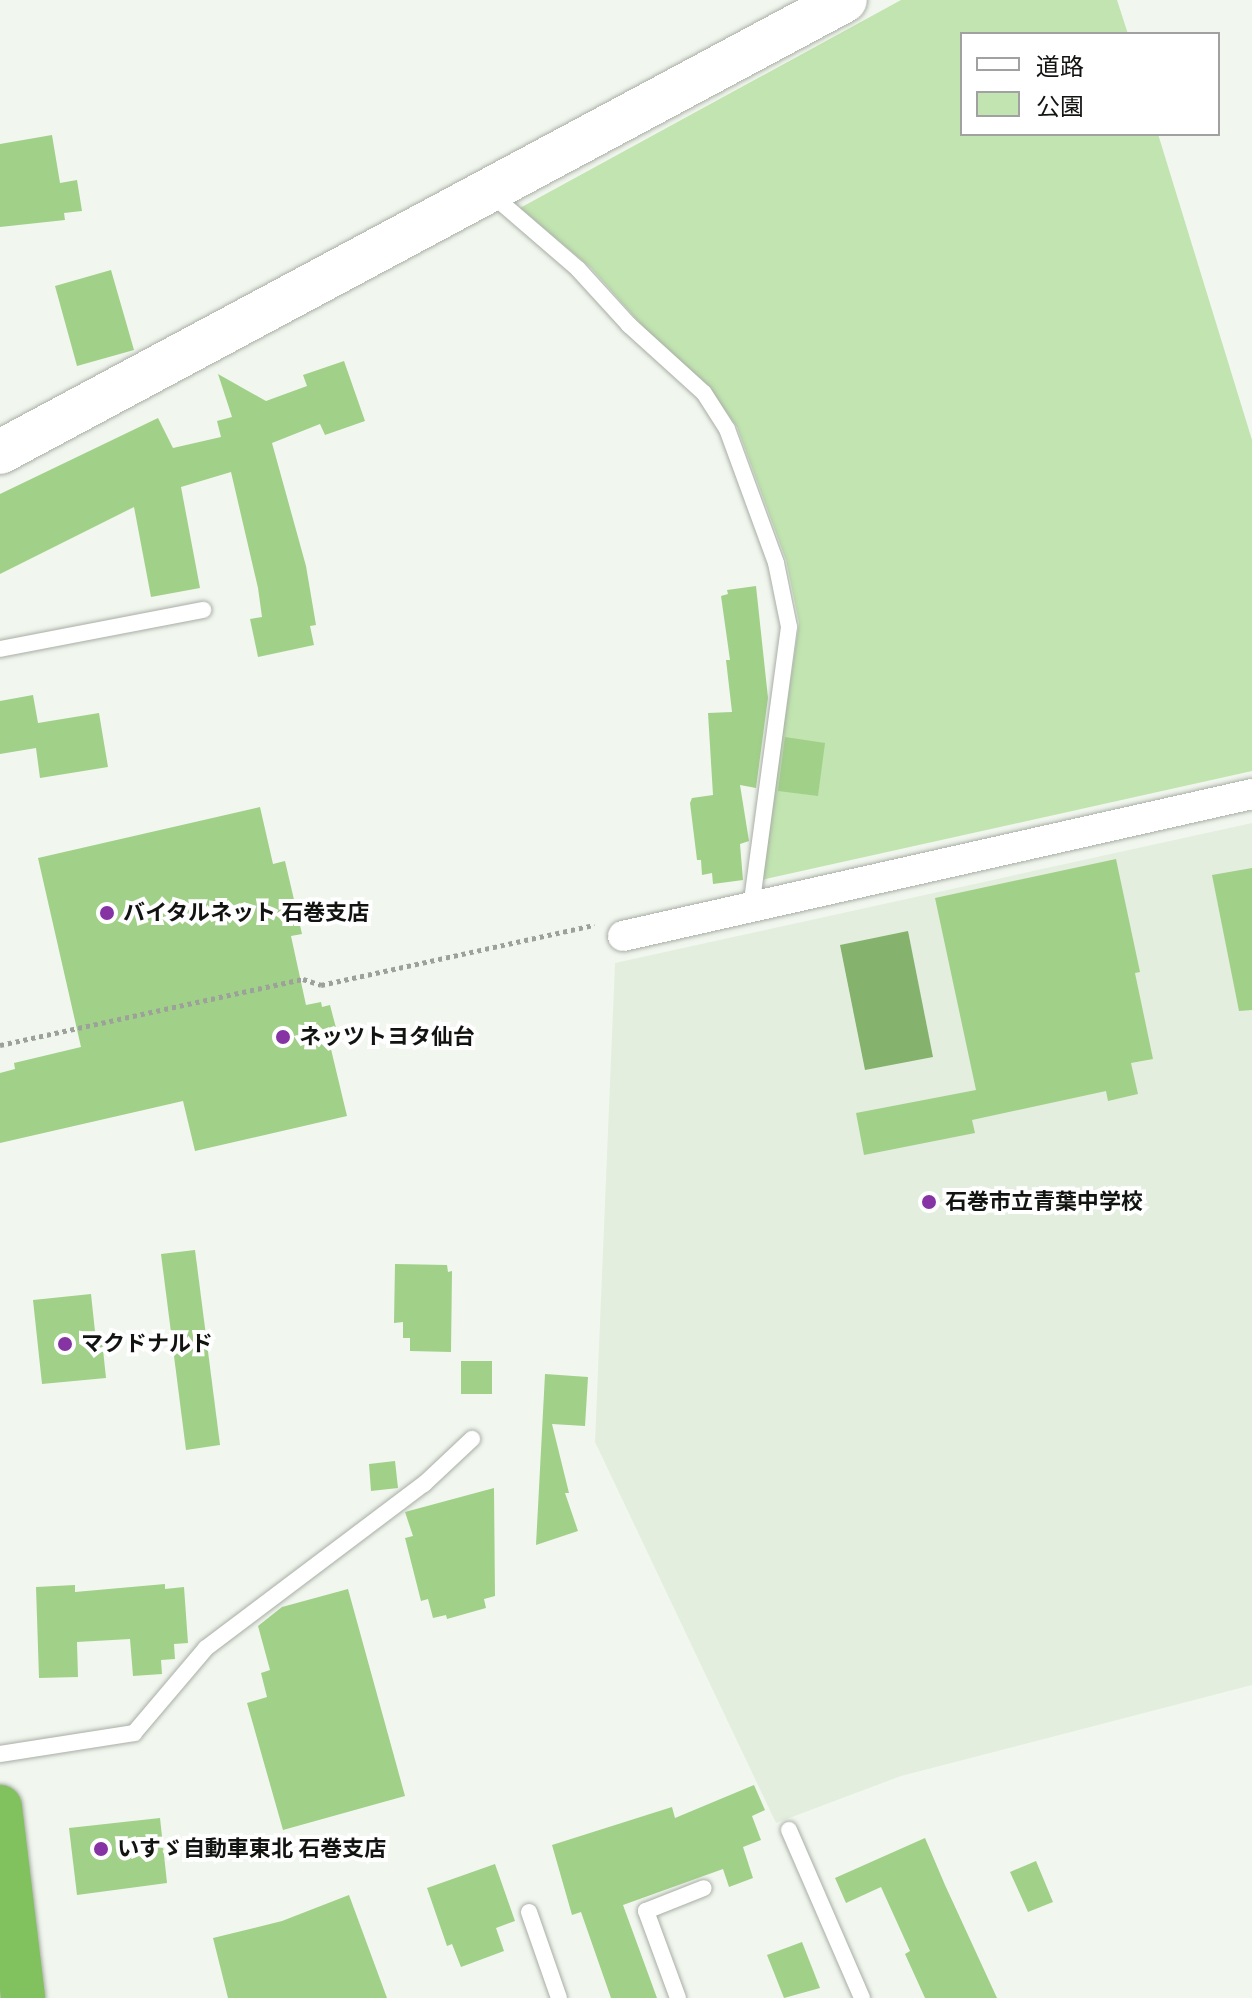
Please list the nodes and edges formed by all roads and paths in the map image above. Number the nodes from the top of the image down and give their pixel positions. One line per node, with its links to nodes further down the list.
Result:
1 (845, 0): 2 (street)
2 (489, 192): 3 (street); 7 (lane)
3 (0, 452)
4 (203, 610): 5 (lane)
5 (0, 649)
6 (1252, 794): 7 (street)
7 (751, 907): 8 (street)
8 (623, 936): 9 (path)
9 (0, 1045)
10 (472, 1439): 11 (lane)
11 (0, 1754)
12 (0, 1807): 16 (highway)
13 (789, 1830): 19 (lane)
14 (704, 1888): 18 (lane)
15 (529, 1912): 17 (lane)
16 (23, 1998)
17 (559, 1998)
18 (678, 1998)
19 (862, 1998)

